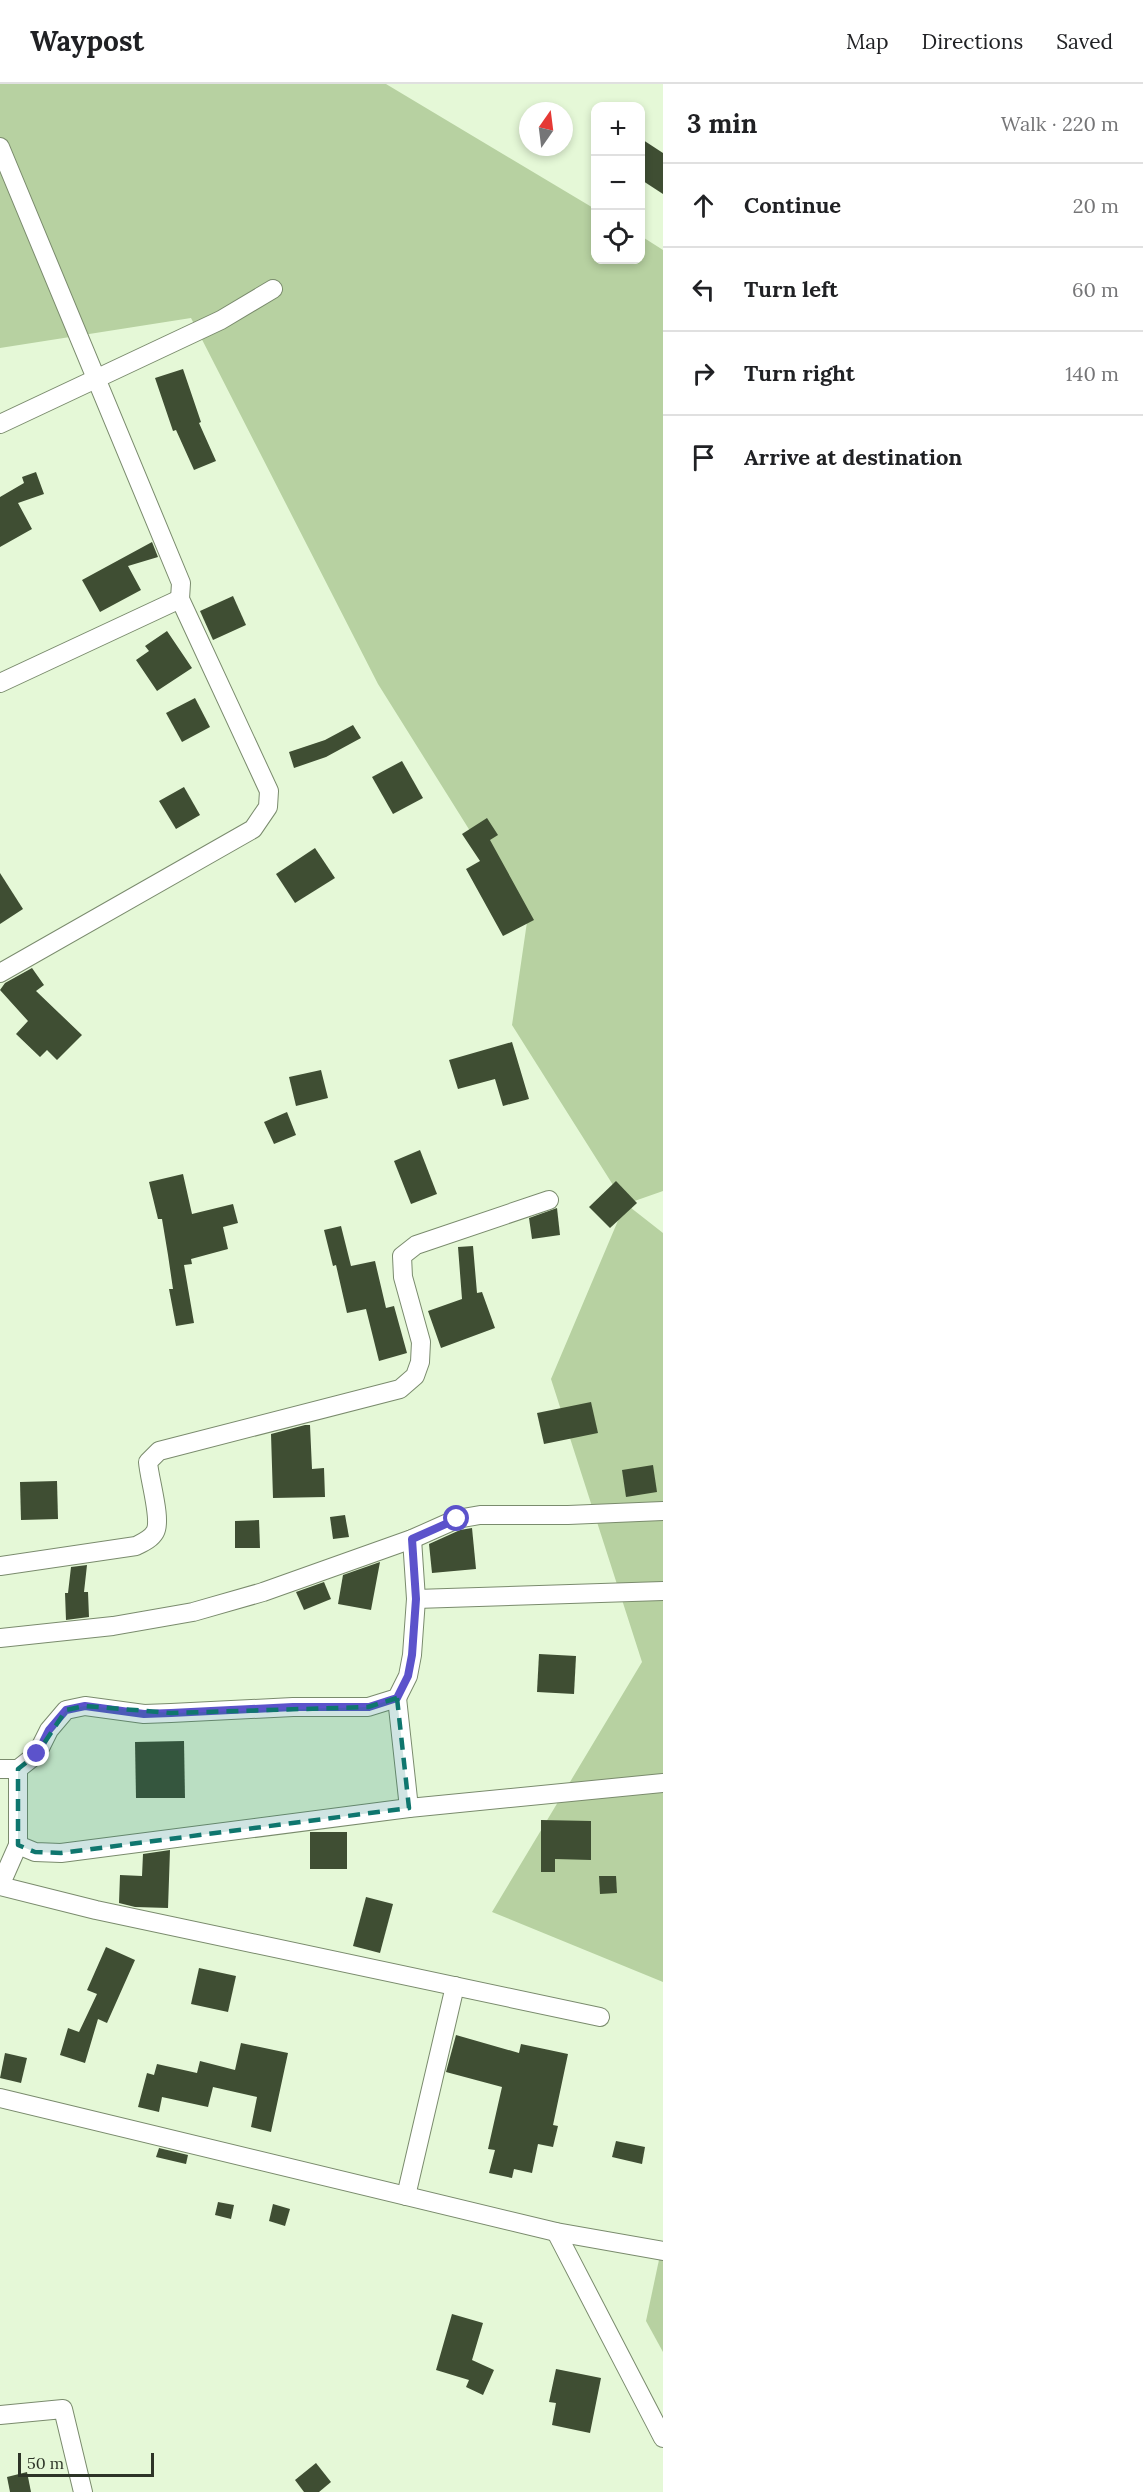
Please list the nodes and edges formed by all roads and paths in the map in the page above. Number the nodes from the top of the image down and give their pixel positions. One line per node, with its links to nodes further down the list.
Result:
1 (0, 147): 3 (street)
2 (273, 289): 3 (street)
3 (95, 379): 4 (street); 5 (street)
4 (0, 424)
5 (180, 599): 6 (street); 7 (street)
6 (0, 683)
7 (0, 973)
8 (549, 1200): 11 (street)
9 (663, 1511): 10 (street)
10 (412, 1539): 13 (street); 14 (street)
11 (0, 1566)
12 (663, 1591): 13 (street)
13 (416, 1599): 15 (street)
14 (0, 1638)
15 (397, 1698): 17 (street); 19 (street)
16 (0, 1769): 17 (street)
17 (18, 1769): 20 (street)
18 (663, 1783): 19 (street)
19 (409, 1808): 20 (street)
20 (18, 1845): 21 (street)
21 (455, 1986): 22 (street); 24 (street)
22 (600, 2017)
23 (0, 2098): 24 (street)
24 (405, 2196): 25 (street)
25 (556, 2232): 26 (street); 28 (street)
26 (663, 2251)
27 (0, 2415): 29 (street)
28 (663, 2438)
29 (83, 2492)

